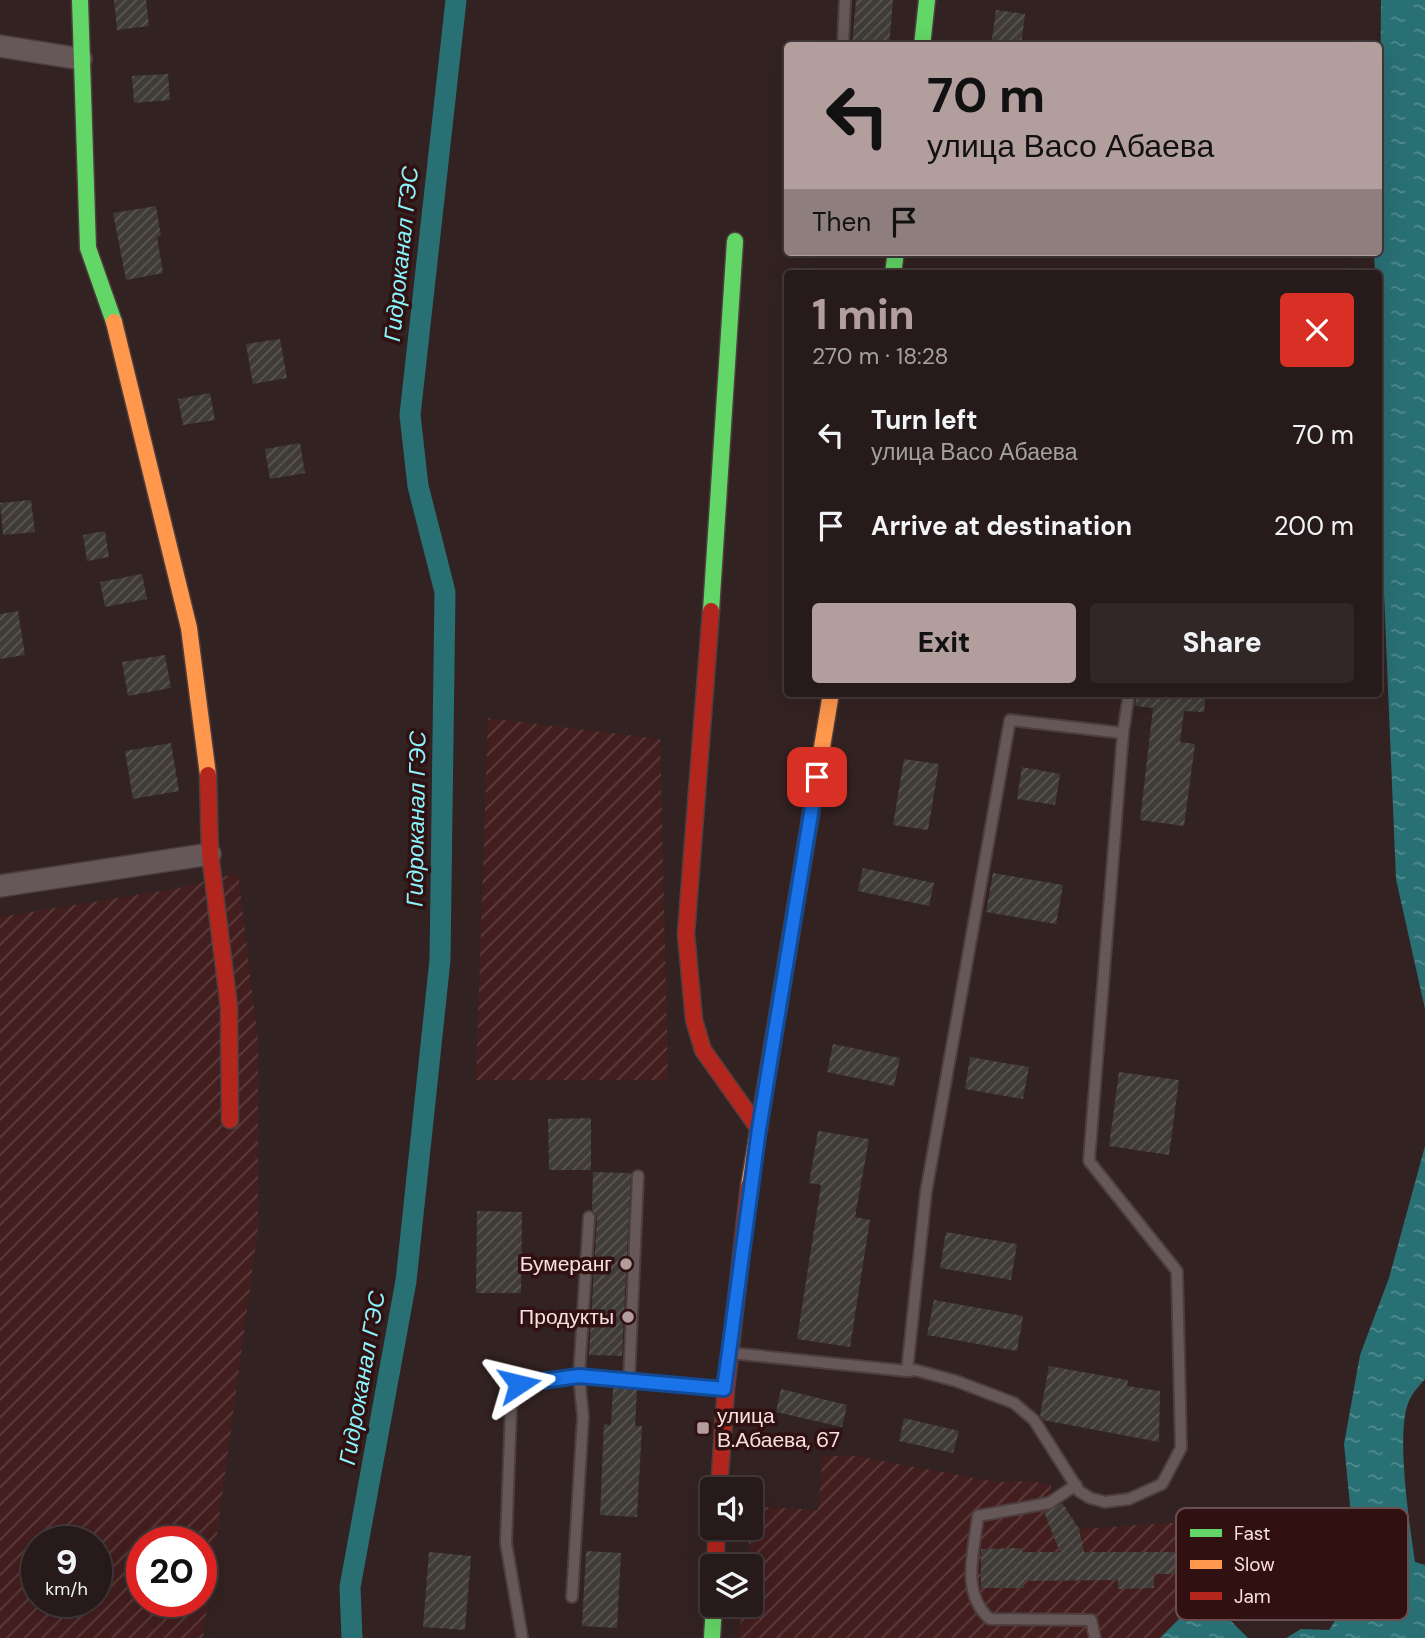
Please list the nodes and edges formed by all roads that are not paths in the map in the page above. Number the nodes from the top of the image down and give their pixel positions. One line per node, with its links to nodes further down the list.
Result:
1 (80, 0): 7 (street)
2 (845, 0): 4 (lane)
3 (926, 0): 5 (street)
4 (843, 42)
5 (922, 42)
6 (0, 47): 7 (street)
7 (80, 59): 12 (street)
8 (735, 240): 15 (street)
9 (830, 697): 15 (street)
10 (1128, 697): 11 (lane)
11 (1122, 733): 19 (lane); 24 (lane)
12 (210, 854): 13 (street); 14 (street)
13 (0, 884)
14 (230, 1120)
15 (759, 1129): 18 (street)
16 (638, 1175): 21 (lane)
17 (589, 1217): 20 (lane)
18 (729, 1353): 19 (lane); 22 (street)
19 (907, 1371): 24 (lane)
20 (579, 1376): 21 (lane); 25 (lane); 27 (lane)
21 (629, 1381): 22 (lane)
22 (724, 1389): 23 (street)
23 (720, 1477)
24 (1076, 1485): 29 (lane)
25 (572, 1597)
26 (713, 1617): 28 (street)
27 (522, 1637)
28 (712, 1638)
29 (1095, 1638)

